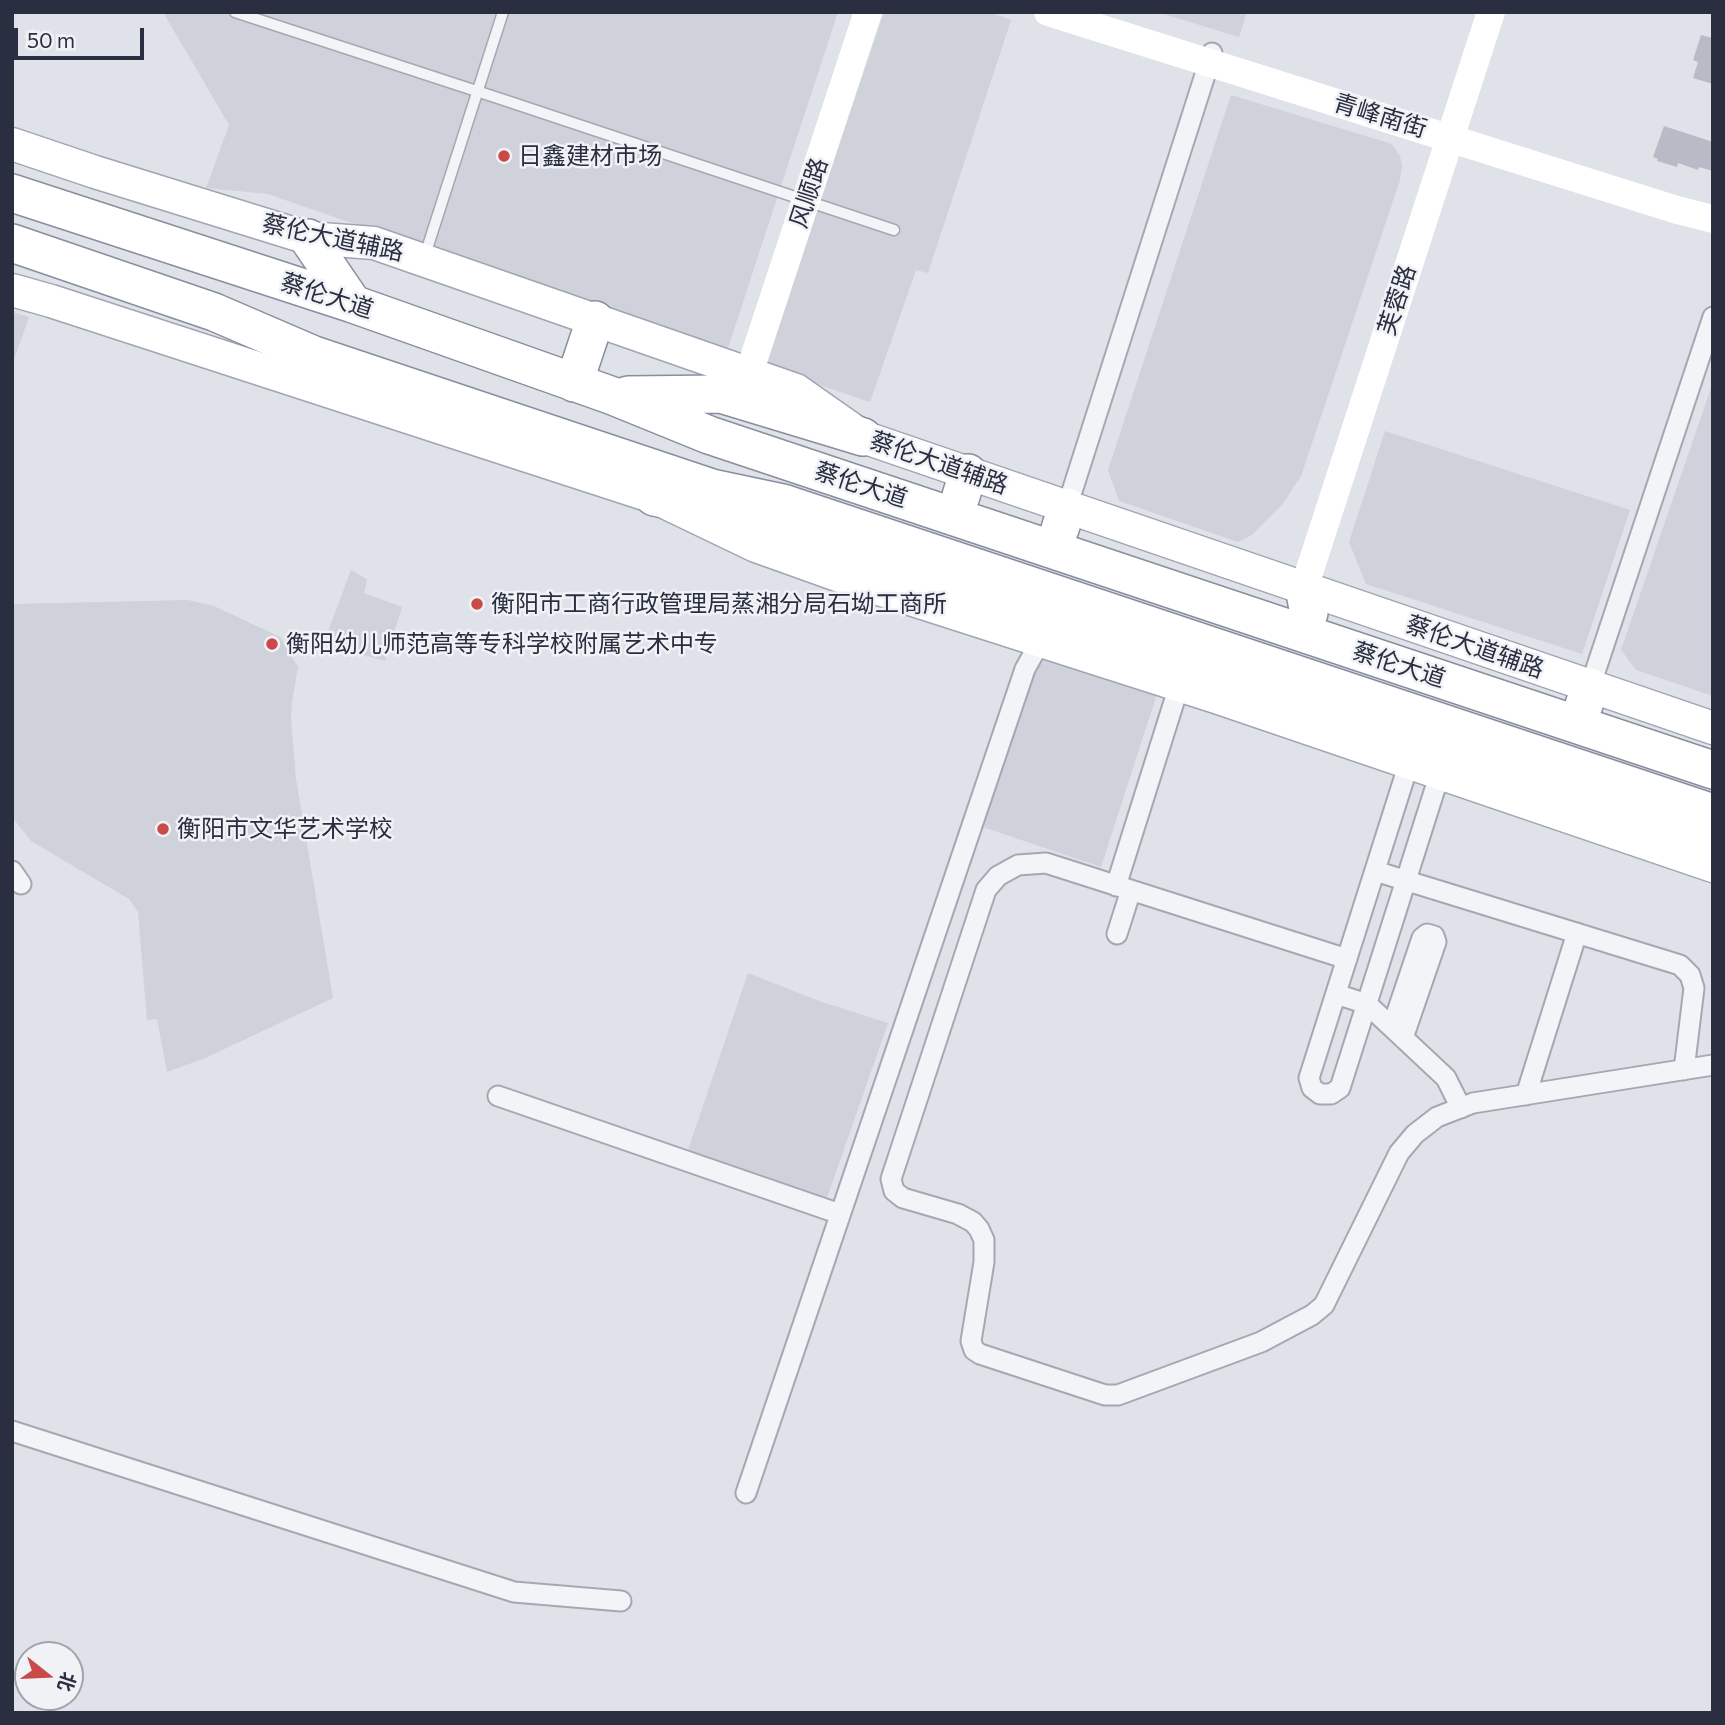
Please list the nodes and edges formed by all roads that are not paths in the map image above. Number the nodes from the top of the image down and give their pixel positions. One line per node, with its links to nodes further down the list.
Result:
1 (235, 12): 10 (lane)
2 (503, 12): 10 (lane)
3 (850, 12): 15 (street, 风顺路)
4 (868, 12): 15 (street, 风顺路)
5 (1048, 12): 9 (street, 青峰南街)
6 (1082, 12): 9 (street, 青峰南街)
7 (1477, 12): 11 (street, 芙蓉路)
8 (1491, 12): 11 (street, 芙蓉路)
9 (1210, 58): 11 (street, 青峰南街); 35 (street)
10 (478, 92): 15 (lane); 21 (lane)
11 (1445, 132): 16 (street, 青峰南街); 17 (street, 青峰南街); 38 (street, 芙蓉路)
12 (12, 144): 19 (main road, 蔡伦大道辅路)
13 (12, 170): 24 (highway)
14 (12, 193): 24 (highway, 蔡伦大道)
15 (798, 198): 18 (lane); 28 (street, 风顺路)
16 (1713, 209)
17 (1713, 219)
18 (894, 230)
19 (308, 238): 21 (main road, 蔡伦大道辅路); 24 (highway)
20 (12, 243): 27 (highway, 蔡伦大道)
21 (423, 260): 26 (main road, 蔡伦大道辅路)
22 (12, 269): 27 (highway)
23 (12, 290): 33 (main road)
24 (353, 304): 29 (highway, 蔡伦大道)
25 (1713, 317): 41 (street)
26 (595, 320): 28 (main road, 蔡伦大道辅路); 29 (highway)
27 (314, 355): 34 (highway, 蔡伦大道)
28 (741, 370): 31 (main road, 蔡伦大道辅路)
29 (574, 383): 30 (highway, 蔡伦大道)
30 (613, 396): 31 (highway); 32 (highway); 46 (highway, 蔡伦大道)
31 (863, 437): 32 (main road, 蔡伦大道辅路)
32 (964, 485): 35 (highway)
33 (654, 497): 34 (highway); 36 (main road)
34 (721, 500): 36 (highway); 37 (highway); 47 (highway, 蔡伦大道)
35 (1063, 518): 38 (highway)
36 (756, 546): 37 (main road)
37 (858, 569): 39 (highway)
38 (1294, 596): 41 (highway)
39 (1043, 631): 40 (main road); 45 (highway); 63 (street)
40 (1179, 686): 44 (main road); 52 (street)
41 (1587, 696): 42 (main road); 43 (highway)
42 (1713, 728)
43 (1713, 748)
44 (1409, 763): 45 (main road); 50 (street)
45 (1448, 769): 48 (highway); 49 (main road); 51 (street)
46 (1713, 770)
47 (1713, 813)
48 (1713, 846)
49 (1713, 866)
50 (1375, 870): 51 (street); 55 (street)
51 (1406, 880): 53 (street); 57 (street)
52 (1124, 888): 54 (street); 55 (street); 62 (street)
53 (1577, 933): 59 (street); 60 (street)
54 (1118, 934)
55 (1347, 959): 56 (street)
56 (1336, 994): 57 (street); 57 (street)
57 (1367, 1003): 62 (street)
58 (1713, 1065): 59 (street)
59 (1684, 1070): 60 (street)
60 (1526, 1095): 62 (street)
61 (498, 1096): 63 (street)
62 (1461, 1108)
63 (840, 1214): 65 (street)
64 (12, 1431): 66 (street)
65 (746, 1493)
66 (621, 1601)

